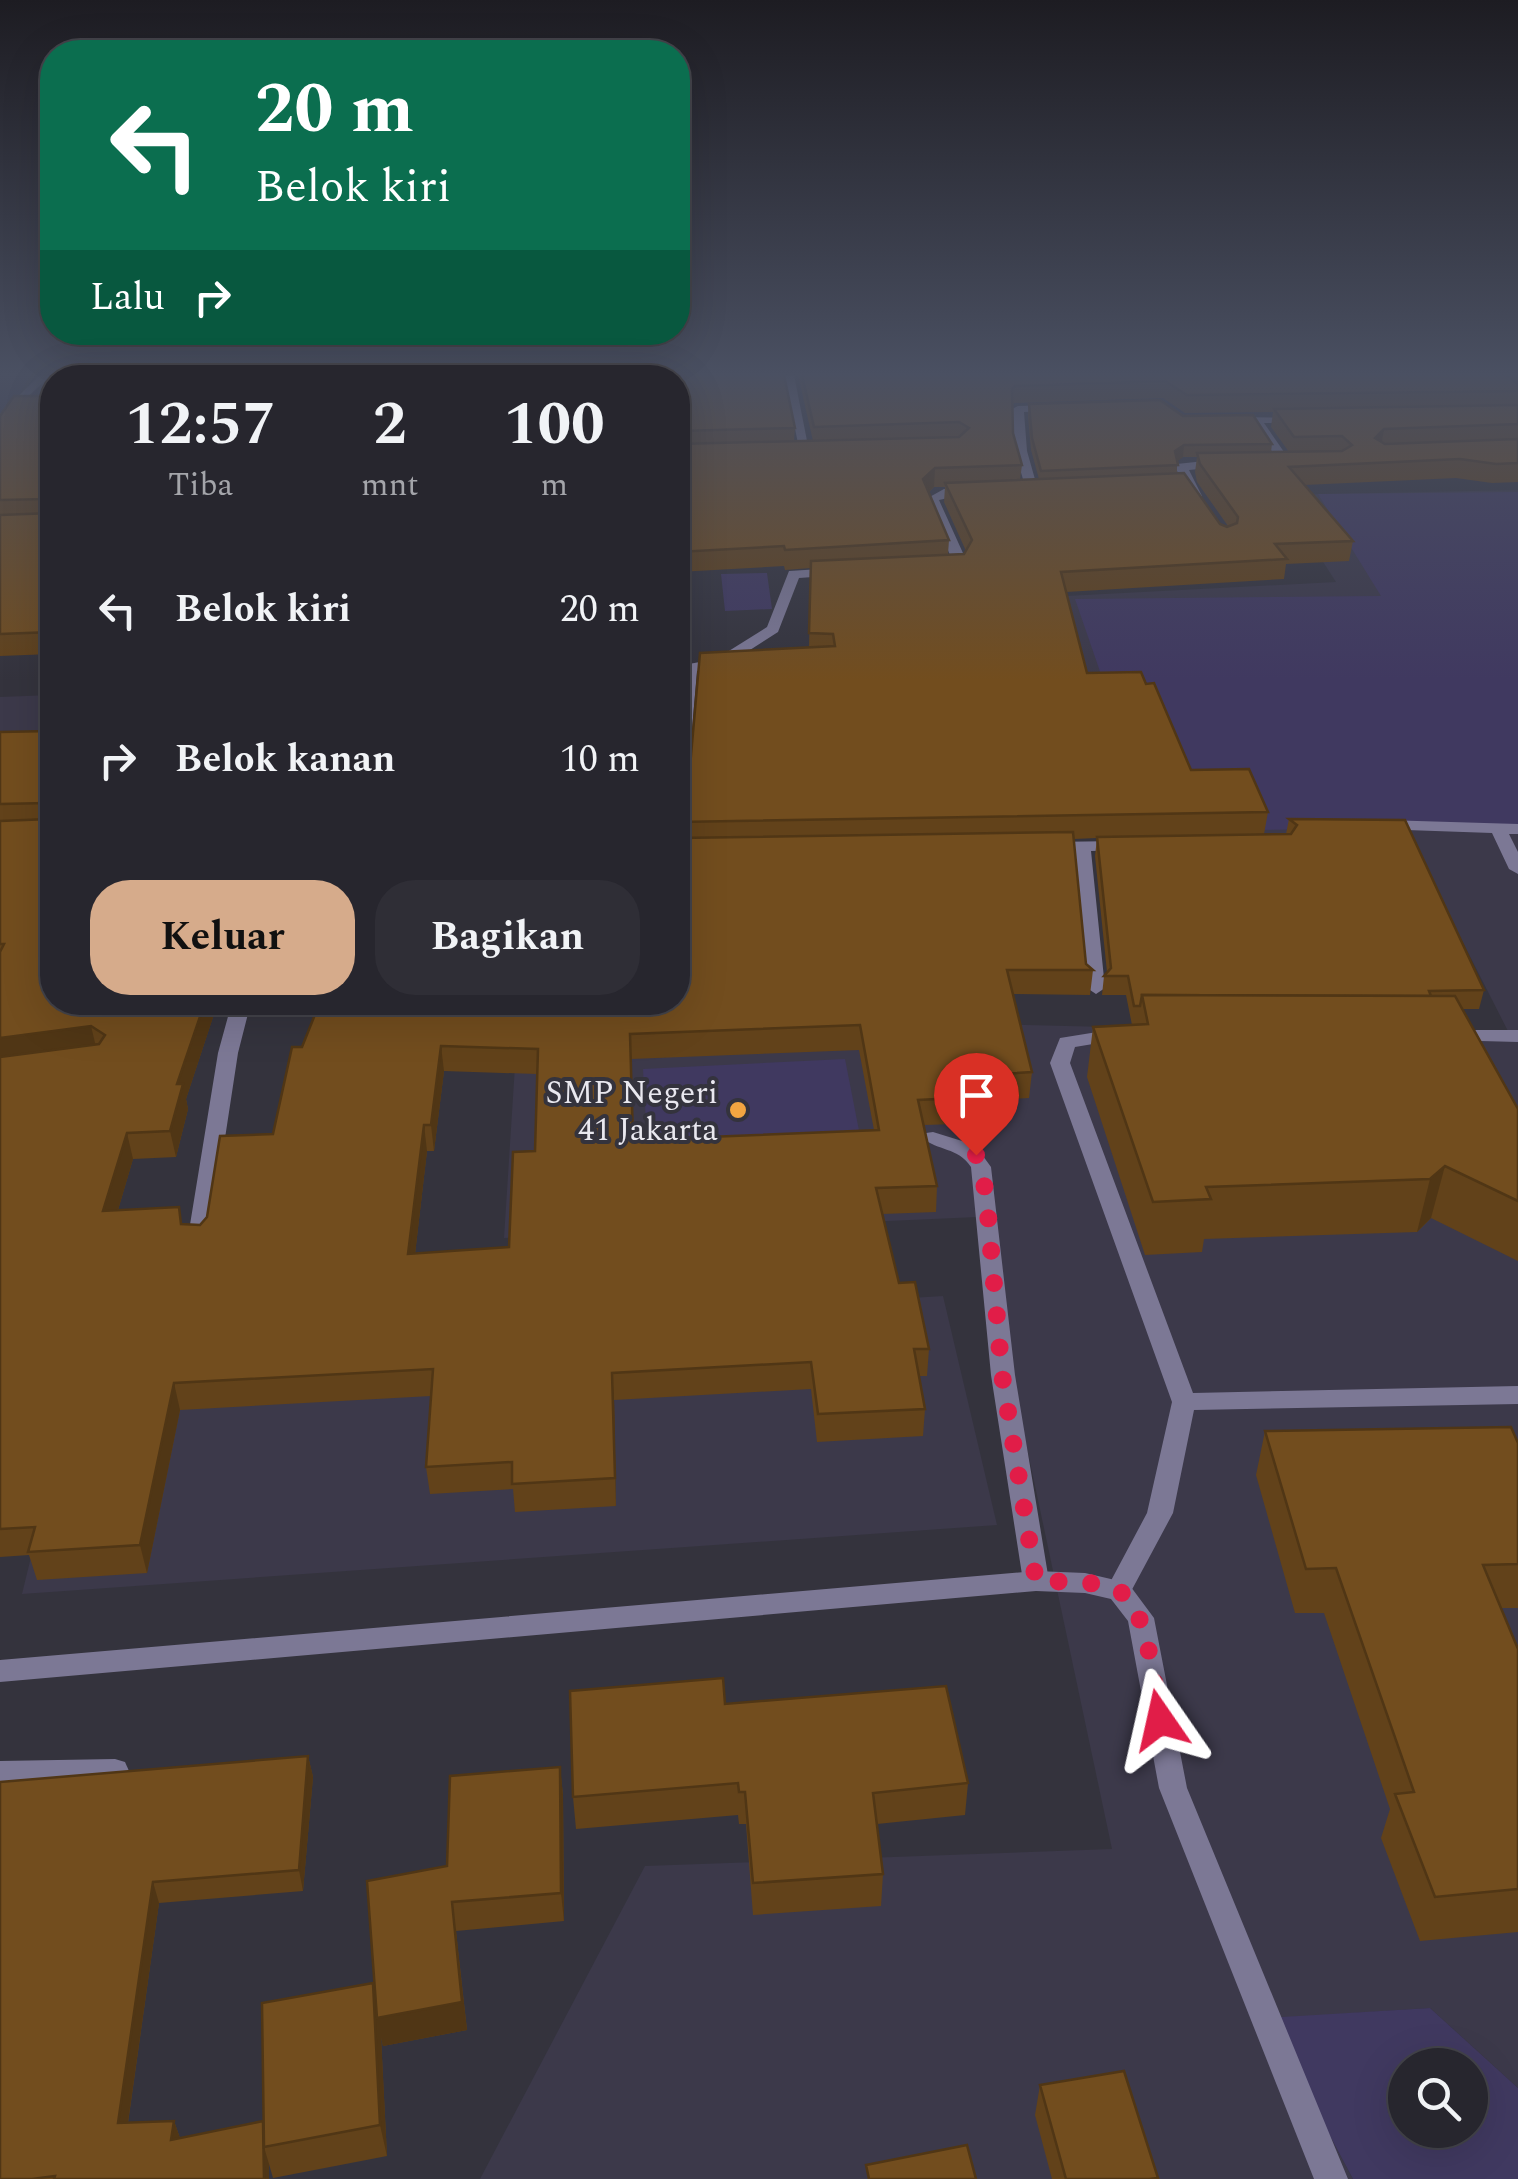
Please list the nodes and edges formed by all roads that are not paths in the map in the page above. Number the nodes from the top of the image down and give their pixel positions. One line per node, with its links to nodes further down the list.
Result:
1 (1028, 477): 7 (street)
2 (1184, 477): 4 (street)
3 (1168, 484): 4 (street)
4 (1188, 484): 9 (street)
5 (1052, 489): 7 (street)
6 (1015, 490): 7 (street)
7 (1032, 490)
8 (980, 492): 10 (street)
9 (1207, 512)
10 (929, 570)
11 (858, 571): 13 (street)
12 (756, 663): 13 (street)
13 (720, 664): 14 (street)
14 (690, 669)
15 (1371, 825): 16 (street)
16 (1498, 828): 17 (street); 21 (street)
17 (1518, 828)
18 (1082, 846): 19 (street); 20 (street); 22 (street)
19 (1136, 846)
20 (1024, 847)
21 (1518, 869)
22 (1096, 988)
23 (238, 1015): 28 (street)
24 (1140, 1035): 30 (street)
25 (1418, 1036): 26 (street)
26 (1518, 1036)
27 (933, 1138): 31 (street)
28 (198, 1243)
29 (1518, 1394): 30 (street)
30 (1184, 1402): 32 (street)
31 (1036, 1581): 32 (street); 33 (street)
32 (1120, 1590): 36 (street)
33 (0, 1671)
34 (115, 1771): 35 (street)
35 (0, 1773)
36 (1331, 2179)

